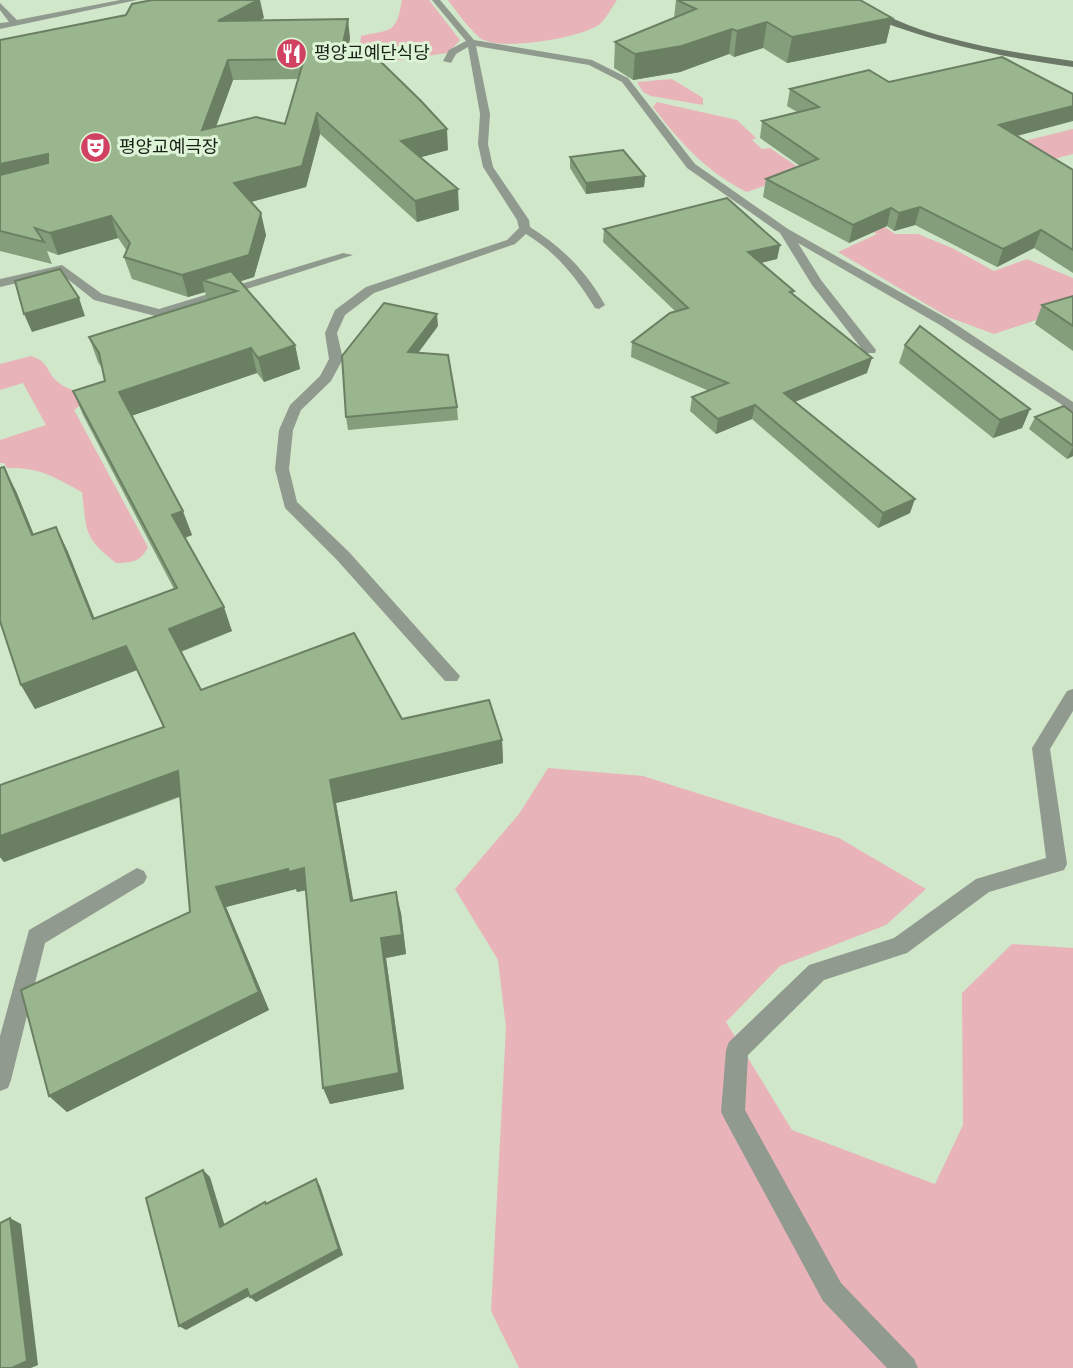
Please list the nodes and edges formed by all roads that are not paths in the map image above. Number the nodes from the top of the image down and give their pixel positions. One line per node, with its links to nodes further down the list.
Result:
1 (133, 0): 5 (street)
2 (436, 0): 7 (street)
3 (837, 0): 9 (street)
4 (0, 5): 5 (street)
5 (15, 23): 6 (street)
6 (0, 26)
7 (471, 42): 8 (street); 10 (street); 11 (street)
8 (448, 61)
9 (1073, 64)
10 (525, 229): 14 (street); 17 (street)
11 (785, 231): 15 (street); 16 (street)
12 (347, 255): 13 (street)
13 (0, 283)
14 (599, 305)
15 (870, 350)
16 (1073, 408)
17 (451, 676)
18 (1073, 696): 21 (street)
19 (137, 877): 20 (street)
20 (0, 1080)
21 (905, 1368)

